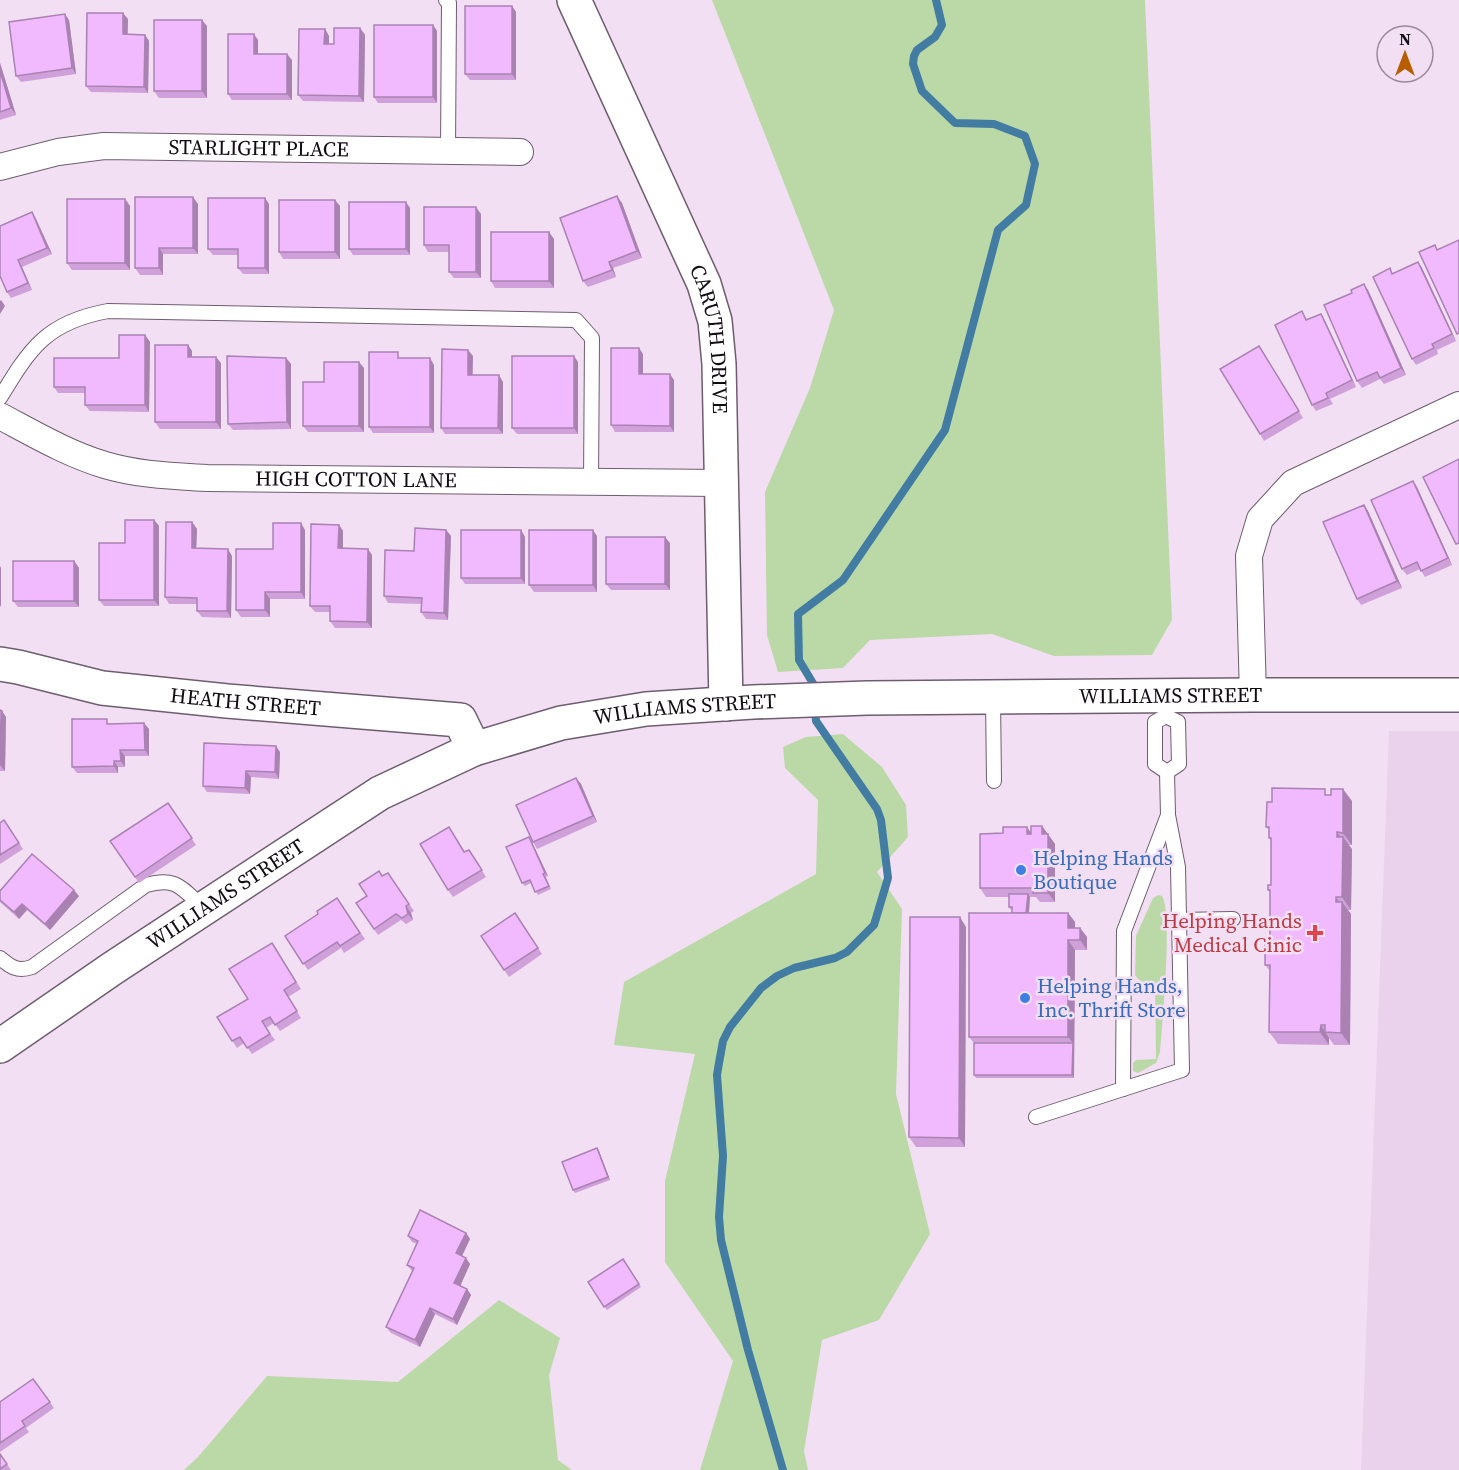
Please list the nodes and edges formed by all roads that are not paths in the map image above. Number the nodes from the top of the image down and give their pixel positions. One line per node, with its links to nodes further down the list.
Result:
1 (446, 0): 3 (lane)
2 (574, 0): 10 (main road, CARUTH DRIVE)
3 (448, 150): 4 (street, STARLIGHT PLACE); 5 (street, STARLIGHT PLACE)
4 (520, 152)
5 (0, 166)
6 (0, 398): 9 (lane)
7 (1459, 405): 12 (street)
8 (0, 416): 9 (street, HIGH COTTON LANE)
9 (591, 483): 10 (street, HIGH COTTON LANE)
10 (722, 483): 15 (main road, CARUTH DRIVE)
11 (0, 664): 17 (main road, HEATH STREET)
12 (1253, 695): 13 (main road, WILLIAMS STREET); 16 (main road, WILLIAMS STREET)
13 (1459, 695)
14 (993, 698): 15 (main road, WILLIAMS STREET); 16 (main road, WILLIAMS STREET); 19 (lane)
15 (726, 704): 17 (main road, WILLIAMS STREET)
16 (1166, 706): 18 (lane); 18 (lane)
17 (474, 749): 21 (main road, WILLIAMS STREET)
18 (1173, 768): 20 (lane)
19 (994, 781)
20 (1168, 815): 22 (lane); 26 (lane)
21 (204, 908): 24 (lane); 25 (main road, WILLIAMS STREET)
22 (1179, 920): 23 (lane); 26 (lane)
23 (1233, 920)
24 (0, 958)
25 (2, 1039)
26 (1123, 1089): 27 (lane)
27 (1036, 1117)

